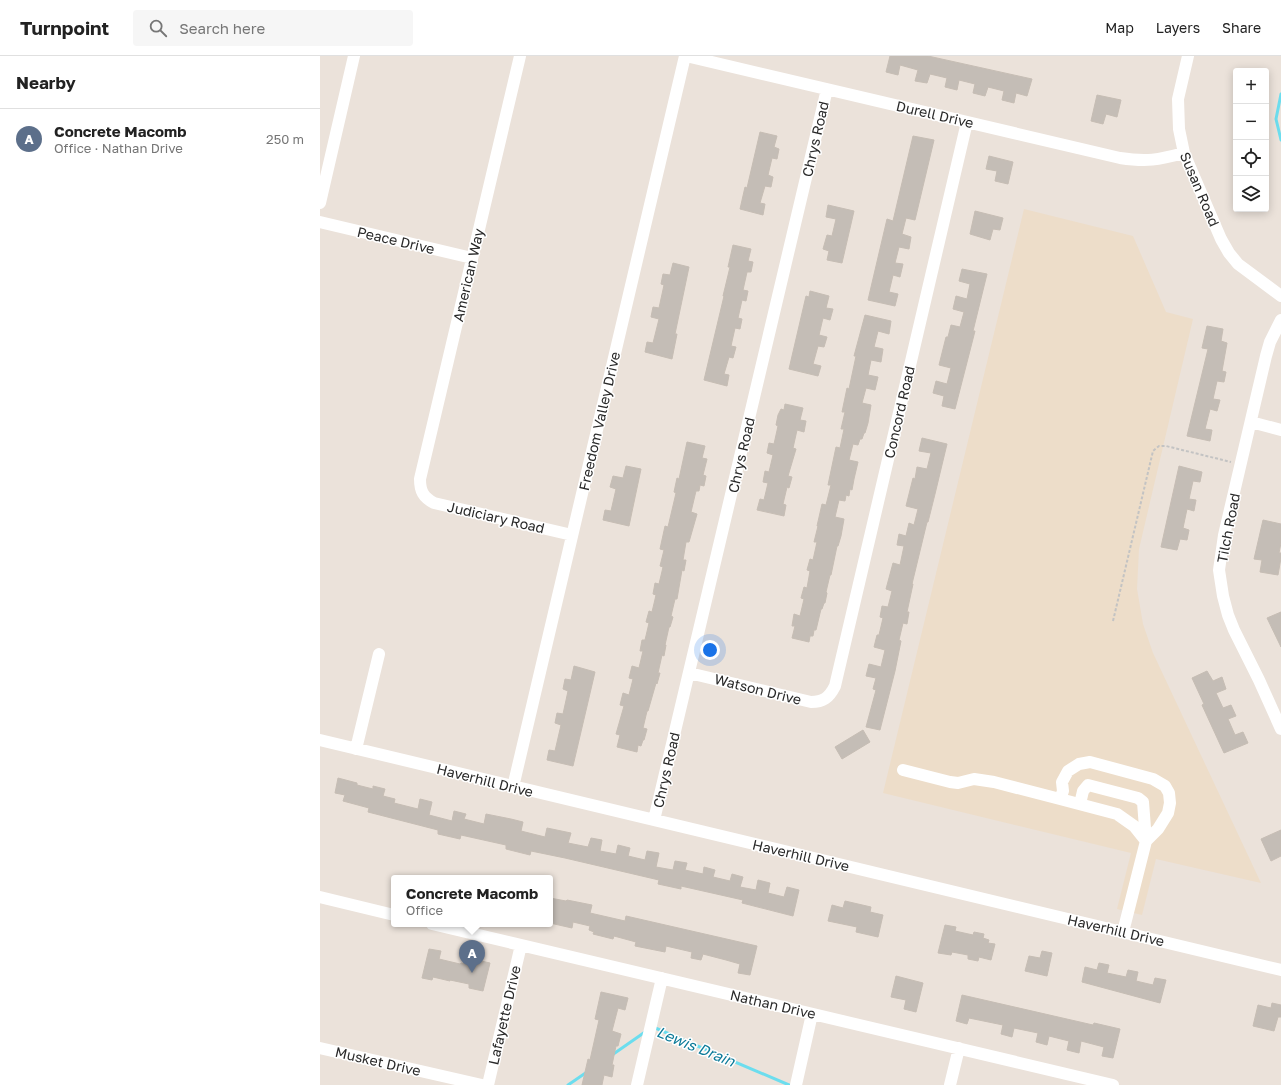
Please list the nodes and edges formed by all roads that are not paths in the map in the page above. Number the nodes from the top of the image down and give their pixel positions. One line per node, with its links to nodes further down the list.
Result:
1 (354, 56): 8 (street)
2 (520, 56): 10 (street, American Way)
3 (686, 56): 5 (street, Durell Drive); 16 (street, Freedom Valley Drive)
4 (1188, 56): 7 (street, Susan Road)
5 (827, 89): 6 (street, Durell Drive); 18 (street, Chrys Road)
6 (967, 122): 7 (street, Durell Drive); 19 (street, Concord Road)
7 (1184, 153): 11 (street, Susan Road)
8 (320, 203)
9 (320, 222): 10 (street, Peace Drive)
10 (472, 258): 15 (street, American Way)
11 (1281, 296)
12 (1281, 320): 13 (street, Tilch Road)
13 (1251, 422): 14 (street); 20 (street, Tilch Road)
14 (1281, 430)
15 (422, 494): 16 (street, Judiciary Road)
16 (572, 535): 24 (street, Freedom Valley Drive)
17 (379, 654): 22 (street)
18 (689, 673): 19 (street, Watson Drive); 27 (street, Chrys Road)
19 (826, 699)
20 (1281, 729)
21 (320, 740): 22 (street, Haverhill Drive)
22 (356, 749): 24 (street, Haverhill Drive)
23 (903, 770): 25 (street)
24 (513, 787): 27 (street, Haverhill Drive)
25 (1060, 799): 26 (street); 28 (street)
26 (1080, 804): 28 (street); 28 (street)
27 (654, 820): 32 (street, Haverhill Drive)
28 (1146, 841): 32 (street)
29 (320, 897): 30 (street)
30 (391, 914)
31 (445, 927): 33 (street, Nathan Drive)
32 (1123, 932): 34 (street, Haverhill Drive)
33 (521, 945): 35 (street, Nathan Drive); 41 (street, Lafayette Drive)
34 (1281, 970)
35 (662, 978): 36 (street, Nathan Drive); 42 (street)
36 (812, 1014): 38 (street, Nathan Drive); 43 (street)
37 (320, 1048): 40 (street, Musket Drive)
38 (959, 1048): 39 (street, Nathan Drive); 44 (street)
39 (1106, 1084)
40 (482, 1085)
41 (488, 1085)
42 (637, 1085)
43 (796, 1085)
44 (950, 1085)

